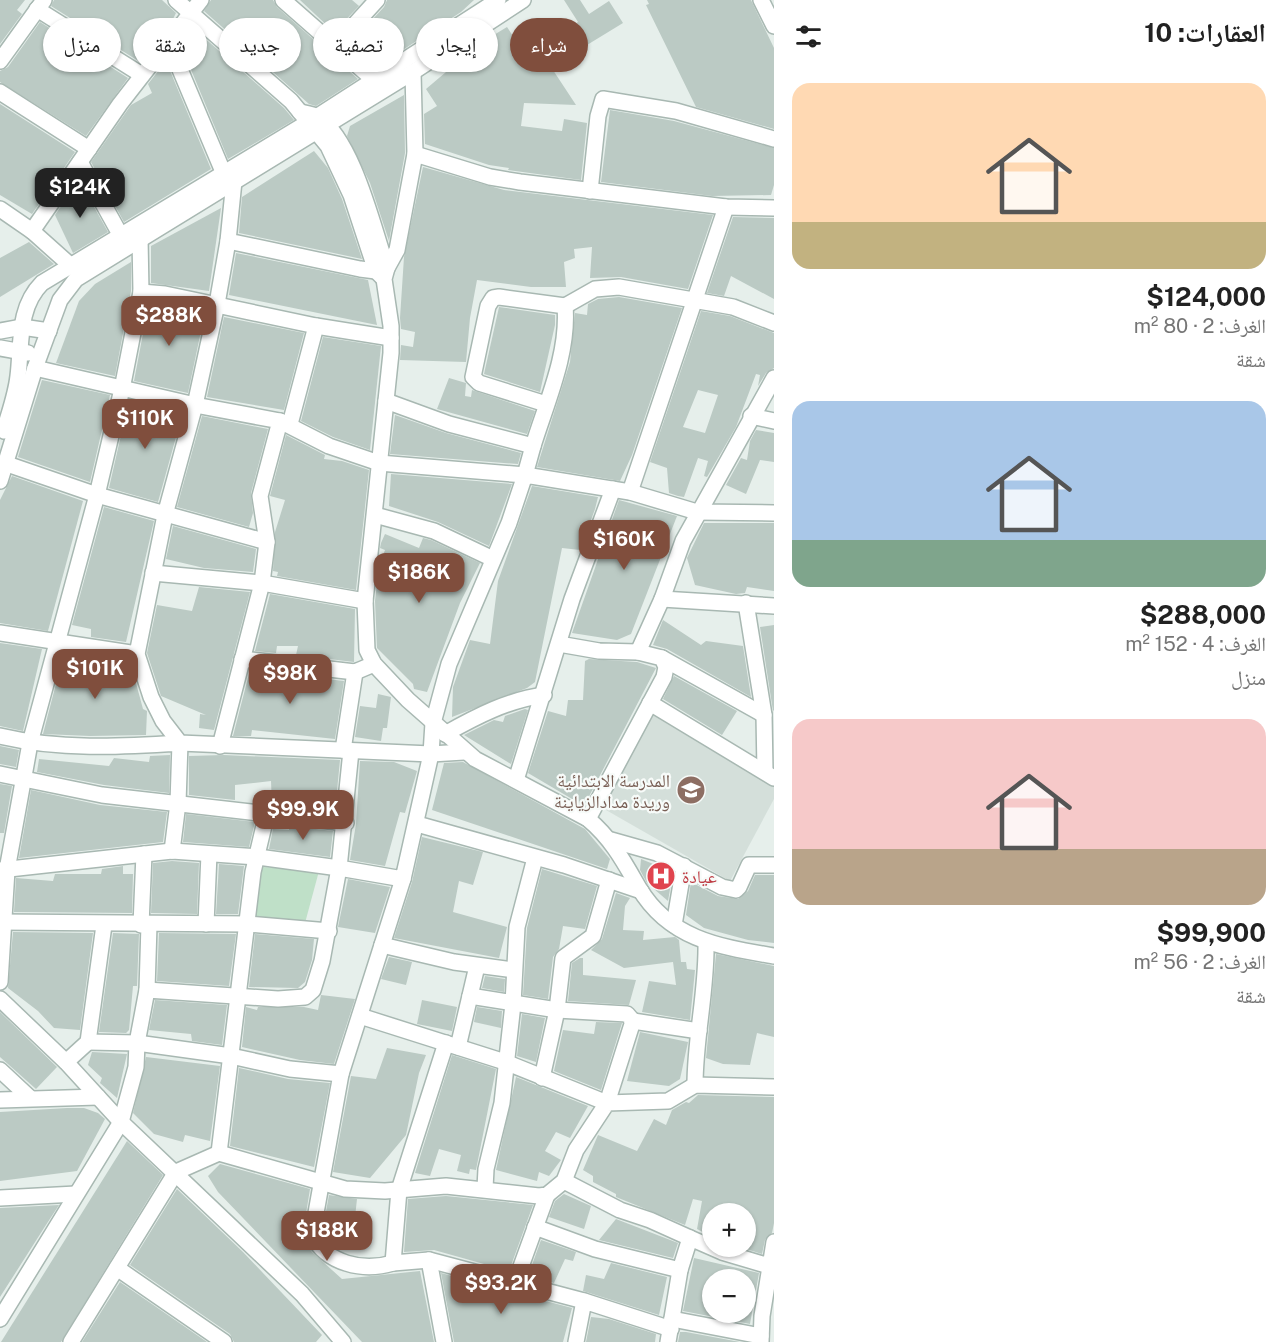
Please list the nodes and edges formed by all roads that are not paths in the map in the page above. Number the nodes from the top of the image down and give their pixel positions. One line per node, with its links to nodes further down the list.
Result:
1 (176, 0): 9 (street)
2 (201, 0): 9 (street)
3 (283, 0): 15 (street)
4 (498, 0): 12 (street)
5 (523, 0): 13 (street)
6 (761, 0): 14 (street)
7 (370, 2): 11 (street)
8 (41, 5): 17 (street); 23 (street)
9 (190, 12): 10 (street); 26 (street)
10 (185, 18)
11 (357, 18)
12 (477, 18)
13 (489, 18)
14 (774, 26)
15 (313, 27)
16 (416, 57): 24 (street)
17 (0, 61)
18 (416, 70): 22 (street)
19 (144, 72): 23 (street)
20 (182, 72): 31 (street)
21 (365, 72): 24 (street)
22 (413, 72): 26 (street); 29 (street)
23 (142, 75): 28 (street)
24 (374, 80): 26 (street)
25 (0, 92): 28 (street)
26 (313, 122): 31 (street); 41 (street)
27 (774, 139): 32 (street)
28 (89, 149): 30 (street)
29 (415, 154): 32 (street); 41 (street)
30 (80, 162): 36 (street); 37 (street)
31 (229, 177): 37 (street); 38 (street); 39 (street)
32 (590, 191): 33 (street)
33 (726, 207): 34 (street); 43 (street)
34 (774, 207)
35 (0, 209): 36 (street)
36 (32, 231): 40 (street)
37 (121, 236): 40 (street)
38 (140, 238): 42 (street); 50 (street)
39 (228, 241): 41 (street); 44 (street)
40 (70, 265): 48 (street)
41 (382, 273): 51 (street)
42 (141, 292): 44 (street); 56 (street)
43 (696, 300): 45 (street); 46 (street); 70 (street)
44 (217, 304): 47 (street); 59 (street)
45 (565, 306): 58 (street); 58 (street)
46 (774, 323)
47 (316, 326): 51 (street); 62 (street)
48 (22, 327): 49 (street); 50 (street); 53 (street)
49 (0, 331)
50 (49, 331): 54 (street)
51 (391, 338): 57 (street)
52 (0, 348): 53 (street)
53 (19, 352): 54 (street); 63 (street)
54 (37, 361): 56 (street); 66 (street)
55 (774, 378): 60 (street)
56 (122, 389): 59 (street); 71 (street)
57 (386, 401): 64 (street); 65 (street)
58 (546, 404): 64 (street)
59 (195, 405): 62 (street); 74 (street)
60 (751, 416): 61 (street); 72 (street)
61 (774, 421)
62 (285, 423): 65 (street); 76 (street)
63 (1, 436)
64 (533, 446): 67 (street)
65 (379, 463): 67 (street); 75 (street)
66 (7, 464): 68 (street); 71 (street)
67 (525, 475): 69 (street); 77 (street)
68 (0, 481)
69 (613, 489): 70 (street); 86 (street)
70 (630, 492): 72 (street)
71 (97, 495): 74 (street); 85 (street)
72 (697, 512): 73 (street); 80 (street)
73 (774, 513)
74 (165, 515): 76 (street); 78 (street)
75 (375, 515): 77 (street); 81 (street)
76 (267, 542): 79 (street)
77 (493, 559): 96 (street)
78 (153, 573): 79 (street); 88 (street)
79 (262, 583): 81 (street); 90 (street)
80 (662, 599): 82 (street); 87 (street)
81 (365, 601): 91 (street)
82 (746, 603): 83 (street); 95 (street)
83 (774, 606)
84 (0, 633): 85 (street)
85 (58, 641): 88 (street); 99 (street)
86 (559, 644): 87 (street); 93 (street)
87 (638, 652): 89 (street)
88 (137, 654): 100 (street)
89 (662, 658): 94 (street); 95 (street)
90 (242, 659): 92 (street); 101 (street)
91 (374, 664): 92 (street); 96 (street)
92 (355, 672): 102 (street)
93 (544, 695): 97 (street); 108 (street)
94 (650, 703): 106 (street); 111 (street)
95 (764, 715): 106 (street)
96 (433, 723): 97 (street); 104 (street)
97 (445, 735): 103 (street)
98 (0, 736): 99 (street)
99 (30, 743): 100 (street); 107 (street)
100 (180, 743): 101 (street); 109 (street)
101 (220, 746): 102 (street)
102 (347, 750): 104 (street); 112 (street)
103 (464, 752): 104 (street); 108 (street)
104 (431, 754): 113 (street)
105 (0, 774): 107 (street)
106 (769, 774)
107 (24, 778): 109 (street); 123 (street)
108 (516, 780): 111 (street)
109 (178, 803): 110 (street); 115 (street)
110 (267, 813): 112 (street); 118 (street)
111 (588, 819): 114 (street)
112 (346, 823): 122 (street)
113 (417, 824): 119 (street); 124 (street)
114 (611, 840): 121 (street); 126 (street)
115 (172, 851): 116 (street); 117 (street)
116 (144, 854): 123 (street); 131 (street)
117 (209, 854): 118 (street); 128 (street)
118 (258, 857): 122 (street); 129 (street)
119 (535, 858): 125 (street); 138 (street)
120 (774, 865): 121 (street)
121 (684, 866): 132 (street)
122 (339, 868): 124 (street); 133 (street)
123 (4, 870): 127 (street)
124 (403, 879): 135 (street)
125 (609, 880): 126 (street); 145 (street)
126 (641, 891): 132 (street)
127 (2, 922): 130 (street); 139 (street)
128 (206, 924): 129 (street); 131 (street)
129 (248, 924): 133 (street); 141 (street)
130 (104, 925): 131 (street); 149 (street)
131 (145, 925): 140 (street)
132 (674, 925): 134 (street)
133 (329, 931): 141 (street)
134 (706, 943): 136 (street); 148 (street)
135 (382, 945): 137 (street); 146 (street)
136 (774, 956)
137 (477, 966): 138 (street); 142 (street)
138 (514, 970): 144 (street)
139 (0, 981)
140 (147, 990): 141 (street); 150 (street)
141 (238, 996): 152 (street)
142 (470, 996): 144 (street); 151 (street)
143 (0, 999): 153 (street)
144 (513, 1004): 145 (street); 154 (street)
145 (557, 1010): 147 (street); 157 (street)
146 (360, 1016): 151 (street); 156 (street)
147 (633, 1021): 148 (street); 163 (street)
148 (699, 1031): 158 (street)
149 (88, 1042): 150 (street); 153 (street)
150 (137, 1043): 152 (street); 164 (street)
151 (452, 1045): 154 (street); 170 (street)
152 (231, 1056): 156 (street); 165 (street)
153 (66, 1062): 160 (street)
154 (505, 1062): 157 (street); 169 (street)
155 (0, 1070): 161 (street)
156 (341, 1074): 168 (street)
157 (542, 1078): 163 (street)
158 (695, 1085): 159 (street); 163 (street)
159 (774, 1087)
160 (98, 1097): 161 (street); 164 (street)
161 (30, 1098): 162 (street)
162 (0, 1100)
163 (608, 1103): 167 (street)
164 (122, 1122): 166 (street); 171 (street)
165 (219, 1153): 166 (street); 168 (street)
166 (176, 1172): 180 (street); 188 (street)
167 (564, 1181): 172 (street); 175 (street)
168 (323, 1182): 170 (street); 178 (street)
169 (484, 1188): 170 (street); 172 (street)
170 (399, 1190): 178 (street)
171 (76, 1194): 173 (street); 184 (street)
172 (547, 1195): 174 (street)
173 (0, 1198)
174 (536, 1227): 181 (street); 182 (street)
175 (690, 1238): 179 (street); 181 (street)
176 (774, 1242): 179 (street)
177 (429, 1260): 178 (street); 182 (street); 191 (street)
178 (393, 1263)
179 (769, 1266): 187 (street)
180 (117, 1268): 189 (street); 190 (street)
181 (680, 1270): 186 (street)
182 (515, 1283): 183 (street)
183 (584, 1301): 186 (street); 192 (street)
184 (5, 1302): 185 (street)
185 (0, 1319)
186 (670, 1330): 187 (street)
187 (761, 1339)
188 (340, 1341)
189 (71, 1342)
190 (224, 1342)
191 (444, 1342)
192 (576, 1342)

